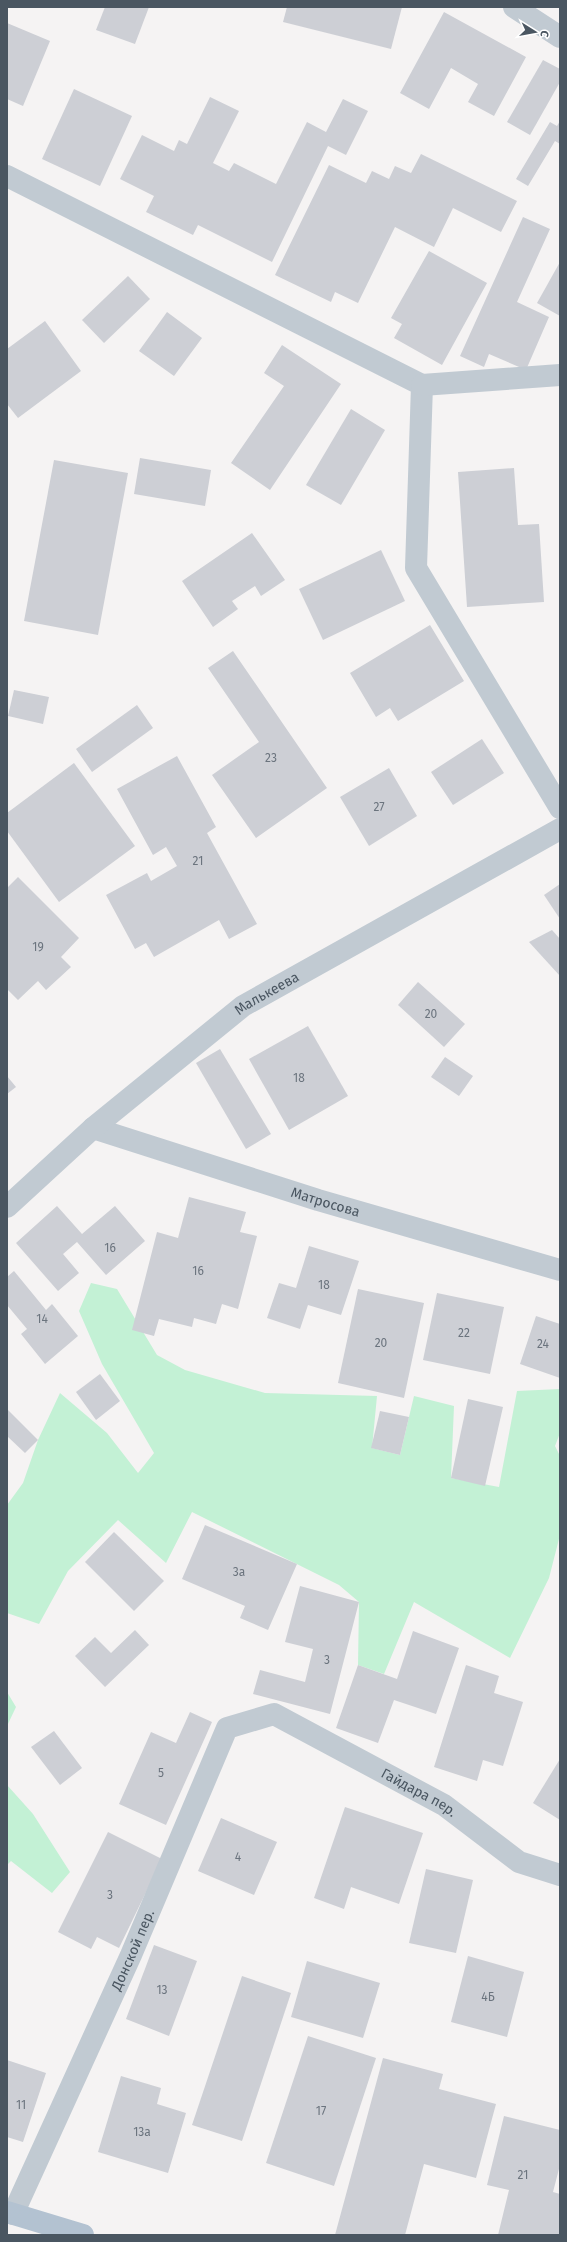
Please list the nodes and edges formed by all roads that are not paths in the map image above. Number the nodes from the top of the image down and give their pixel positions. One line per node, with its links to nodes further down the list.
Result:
1 (514, 7): 2 (street)
2 (560, 37)
3 (7, 176): 5 (street)
4 (560, 375): 5 (street)
5 (422, 385): 6 (street)
6 (560, 808)
7 (560, 829): 8 (street, Малькеева)
8 (93, 1128): 9 (street, Малькеева); 10 (street, Матросова)
9 (7, 1207)
10 (560, 1270)
11 (274, 1714): 12 (street, Гайдара пер.); 13 (street, Донской пер.)
12 (560, 1875)
13 (10, 2213): 14 (main road)
14 (83, 2235)

